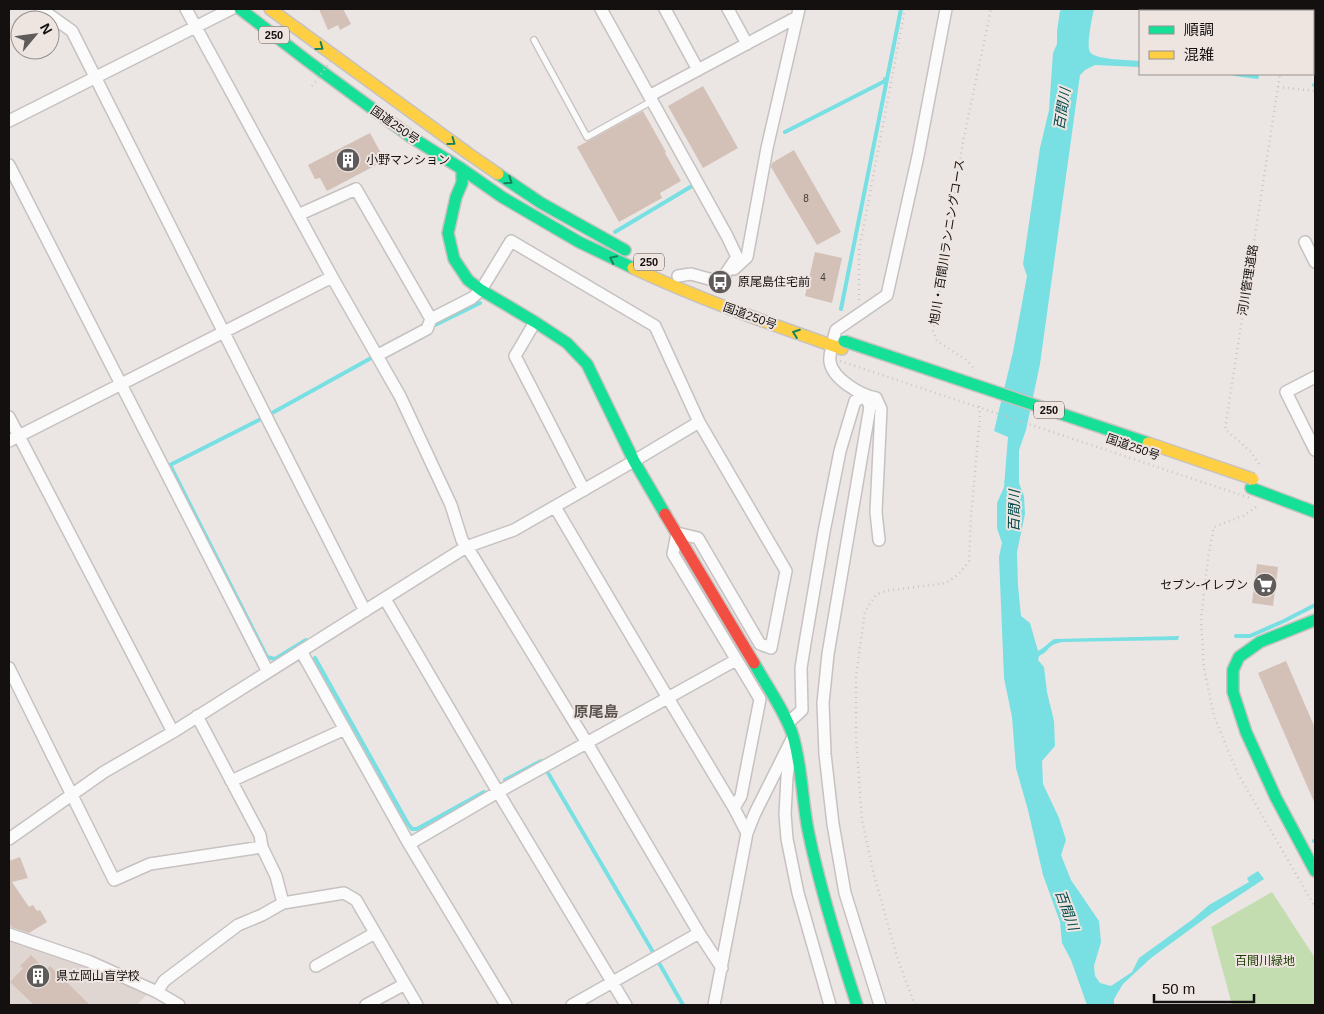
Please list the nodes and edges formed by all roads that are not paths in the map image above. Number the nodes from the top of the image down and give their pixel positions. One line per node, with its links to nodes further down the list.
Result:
1 (41, 9): 17 (street)
2 (186, 9): 12 (street)
3 (231, 9): 12 (street)
4 (240, 9): 15 (main road, 国道250号 / 250)
5 (270, 9): 10 (main road, 国道250号 / 250)
6 (601, 9): 18 (street)
7 (665, 9): 16 (street)
8 (728, 9): 14 (street)
9 (946, 9): 33 (street)
10 (280, 13): 15 (main road); 24 (main road, 国道250号 / 250, one-way to 24)
11 (798, 13): 14 (street); 28 (street)
12 (195, 26): 17 (street); 22 (street)
13 (534, 40): 18 (lane)
14 (746, 44): 16 (street)
15 (309, 62): 21 (main road, 国道250号 / 250)
16 (698, 70): 18 (street)
17 (95, 77): 19 (street); 32 (street)
18 (651, 99): 28 (street)
19 (9, 121)
20 (9, 165): 36 (street)
21 (462, 169): 29 (main road); 33 (main road, 国道250号 / 250, one-way to 21)
22 (298, 215): 27 (street); 30 (street)
23 (1305, 242): 25 (street)
24 (636, 256)
25 (1315, 262)
26 (673, 274): 28 (street); 33 (main road, 国道250号 / 250)
27 (332, 277): 32 (street); 34 (street)
28 (720, 282)
29 (481, 290): 30 (street); 31 (main road); 39 (street)
30 (431, 319): 34 (street)
31 (535, 322): 42 (main road); 44 (street)
32 (224, 332): 36 (street); 52 (street)
33 (838, 343): 37 (street); 43 (main road, 国道250号 / 250, bridge)
34 (378, 355): 50 (street)
35 (1315, 377): 41 (street)
36 (121, 384): 40 (street); 57 (street)
37 (866, 396): 49 (street); 60 (street); 92 (street)
38 (9, 417): 40 (street)
39 (699, 422): 42 (street); 48 (street)
40 (14, 438): 62 (street)
41 (1315, 450)
42 (634, 462): 44 (street); 48 (main road)
43 (1252, 488): 45 (main road, 国道250号 / 250); 47 (main road, 国道250号 / 250)
44 (584, 490): 46 (street)
45 (1315, 501)
46 (555, 507): 50 (street); 58 (street)
47 (1315, 512)
48 (677, 533): 55 (street); 60 (main road)
49 (879, 540)
50 (466, 547): 51 (street); 64 (street)
51 (385, 599): 52 (street); 66 (street)
52 (365, 611): 54 (street)
53 (1315, 620): 73 (main road)
54 (301, 651): 57 (street); 61 (street)
55 (736, 660): 58 (street); 68 (street)
56 (9, 668): 67 (street)
57 (268, 672): 59 (street)
58 (668, 698): 64 (street); 68 (street)
59 (197, 716): 62 (street); 65 (street)
60 (788, 723): 63 (main road)
61 (345, 729): 65 (street); 71 (street)
62 (173, 732): 67 (street)
63 (793, 737): 69 (street); 90 (street); 91 (main road)
64 (587, 743): 66 (street); 76 (street)
65 (231, 781): 72 (street)
66 (498, 792): 71 (street); 80 (street)
67 (72, 796): 70 (street); 72 (street)
68 (734, 808): 69 (street)
69 (747, 833): 79 (street)
70 (9, 838)
71 (409, 844): 86 (street)
72 (262, 847): 74 (street)
73 (1315, 871)
74 (283, 903): 75 (street); 82 (street)
75 (375, 933): 78 (street); 81 (street)
76 (699, 933): 79 (street); 80 (street)
77 (9, 934): 82 (street)
78 (316, 966)
79 (722, 968): 89 (street)
80 (612, 983): 87 (street); 88 (street)
81 (405, 984): 84 (street); 85 (street)
82 (157, 992): 83 (street)
83 (179, 1005)
84 (366, 1005)
85 (417, 1005)
86 (506, 1005)
87 (572, 1005)
88 (626, 1005)
89 (714, 1005)
90 (830, 1005)
91 (857, 1005)
92 (880, 1005)

